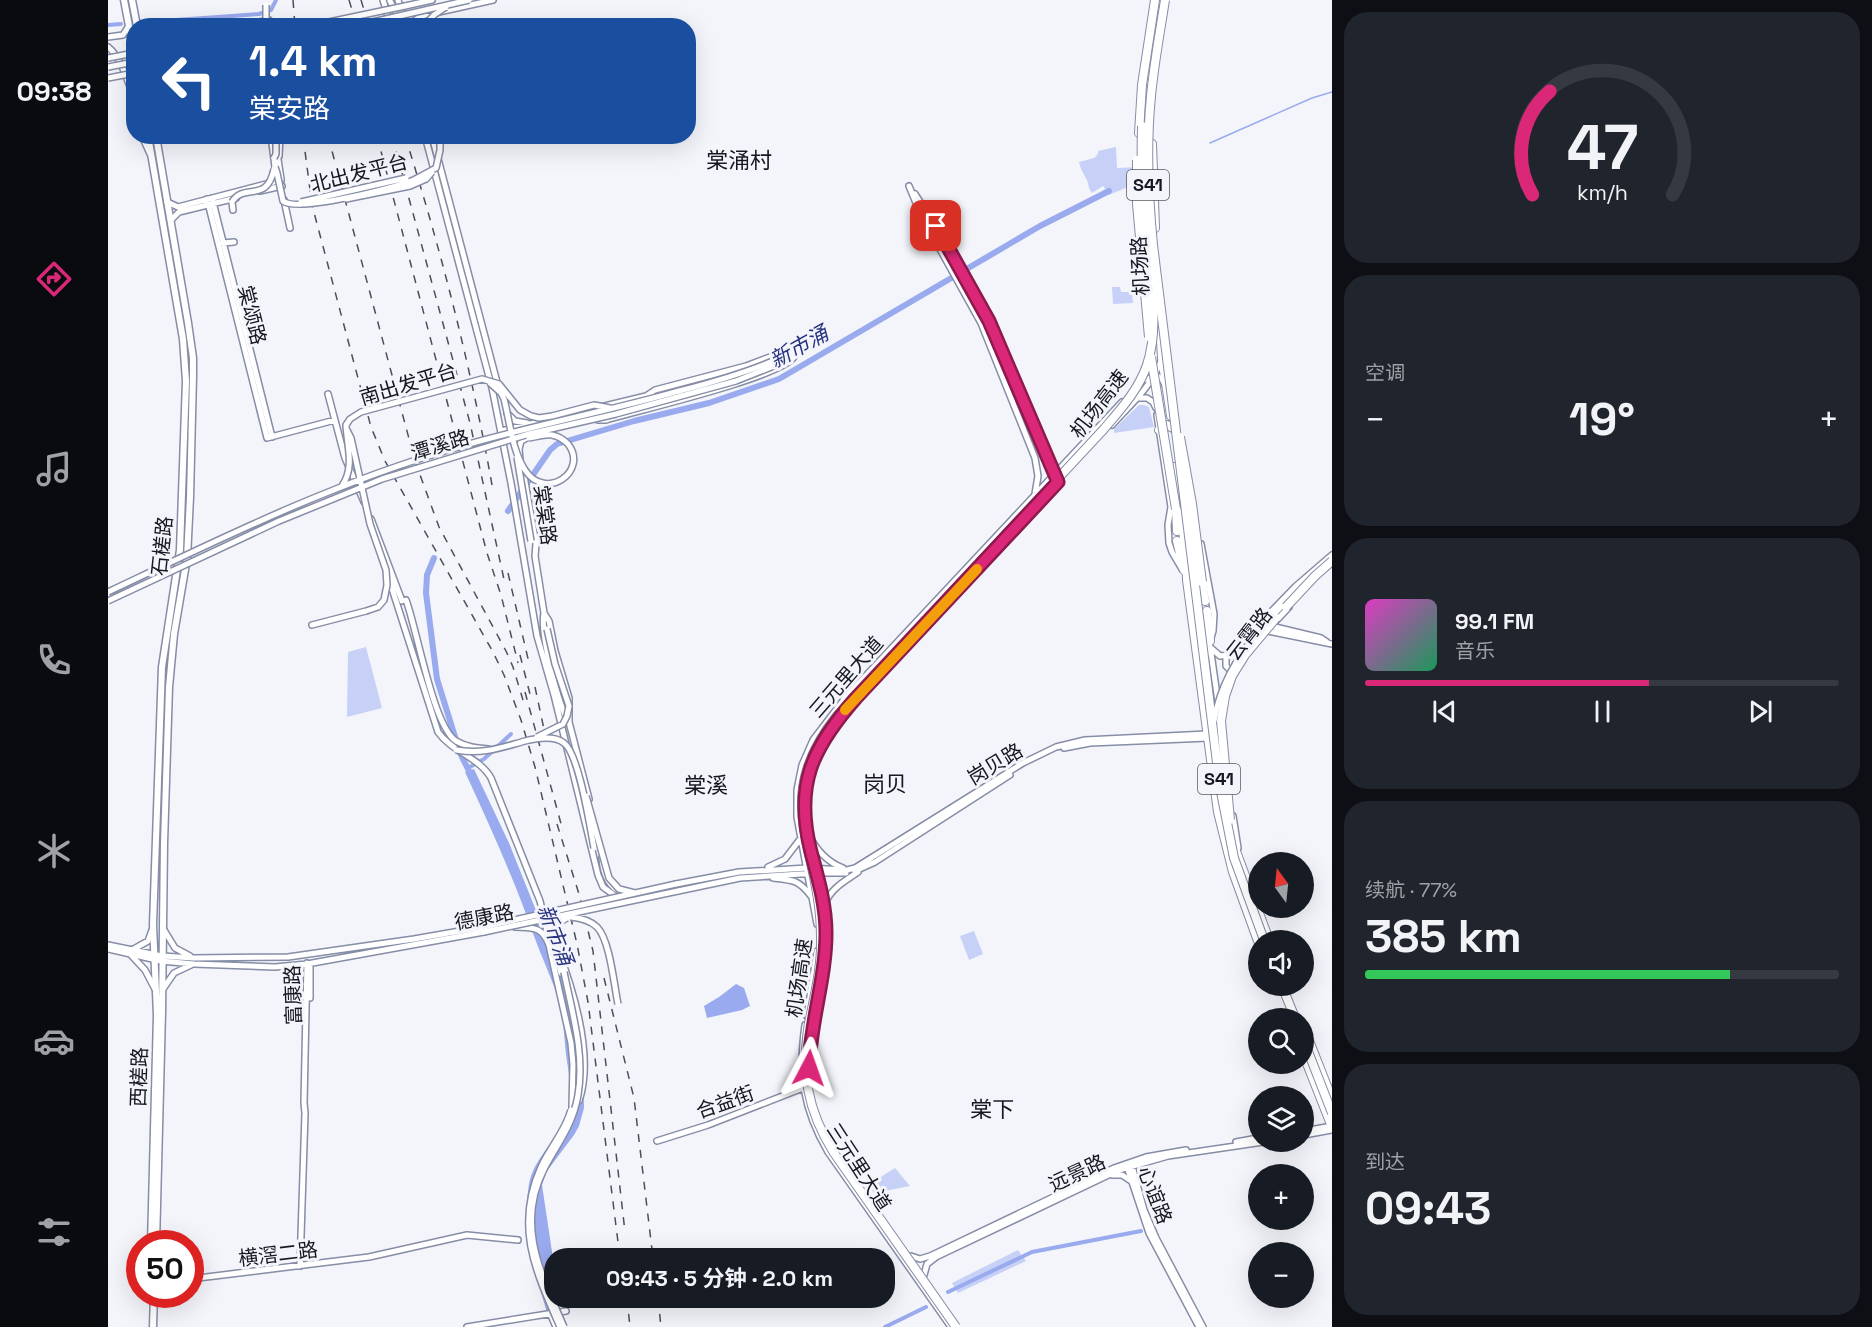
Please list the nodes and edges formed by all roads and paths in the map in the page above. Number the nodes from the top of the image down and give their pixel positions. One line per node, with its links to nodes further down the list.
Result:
1 (124, 0): 14 (main road)
2 (132, 0): 15 (main road)
3 (268, 0): 16 (main road, bridge)
4 (383, 0): 18 (main road)
5 (399, 0): 22 (main road, bridge)
6 (421, 0): 13 (main road)
7 (432, 0): 13 (main road)
8 (1156, 0): 36 (highway, 机场高速 / S41); 52 (highway, 机场路)
9 (1166, 0): 63 (highway, 机场路); 67 (highway, S41, bridge)
10 (390, 1): 20 (main road); 21 (main road, bridge)
11 (467, 1): 19 (main road, bridge); 24 (main road, bridge)
12 (489, 1): 23 (main road)
13 (405, 6): 17 (main road, bridge)
14 (127, 18)
15 (135, 18)
16 (267, 18)
17 (348, 18)
18 (389, 18)
19 (391, 18)
20 (396, 18)
21 (397, 18)
22 (405, 18)
23 (417, 18)
24 (432, 18)
25 (126, 30): 26 (main road)
26 (108, 37)
27 (108, 47): 34 (main road)
28 (126, 55): 29 (main road, bridge)
29 (108, 58): 31 (main road)
30 (126, 64): 31 (main road, bridge)
31 (108, 68)
32 (126, 74): 33 (main road, bridge)
33 (108, 76): 35 (main road)
34 (126, 79)
35 (126, 82)
36 (1142, 126): 96 (highway, bridge); 202 (highway, 机场高速 / S41, bridge)
37 (145, 144): 48 (main road)
38 (149, 144): 48 (main road, 石槎路)
39 (157, 144): 53 (main road, 石槎路)
40 (276, 144): 49 (main road, bridge)
41 (276, 144): 49 (main road)
42 (277, 144): 51 (main road)
43 (427, 144): 85 (main road, 棠棠路)
44 (435, 144): 47 (main road, 棠棠路)
45 (438, 144): 47 (main road)
46 (439, 144): 50 (main road, 北出发平台, bridge)
47 (438, 154): 77 (main road, 棠棠路)
48 (152, 159): 61 (main road, 石槎路)
49 (277, 168): 51 (main road); 55 (main road, 北出发平台, bridge); 56 (main road, bridge)
50 (436, 168): 55 (main road, 北出发平台, bridge); 55 (main road, 北出发平台, bridge)
51 (279, 183): 54 (main road); 58 (main road)
52 (1141, 183): 62 (main road, 机场路); 108 (highway, bridge)
53 (167, 202): 54 (main road); 57 (main road, 石槎路)
54 (210, 202): 57 (main road); 60 (main road, 棠颂路); 87 (main road, 棠颂路)
55 (289, 205)
56 (233, 210)
57 (171, 220): 61 (main road, 石槎路)
58 (290, 228)
59 (234, 242): 60 (main road)
60 (223, 243): 87 (main road, 棠颂路)
61 (188, 345): 104 (main road, 石槎路); 154 (main road, 石槎路)
62 (1151, 345): 63 (highway); 68 (main road, 机场路); 70 (main road, 三元里大道)
63 (1161, 345): 65 (highway, 机场路)
64 (793, 355): 66 (main road, 潭溪路); 76 (main road); 78 (main road)
65 (1162, 358): 68 (main road, 三元里大道); 71 (highway, 机场路)
66 (783, 359): 76 (main road, 潭溪路, bridge); 88 (main road, 潭溪路, bridge)
67 (1168, 370): 110 (highway, bridge); 138 (highway, S41, bridge)
68 (1153, 377): 70 (main road); 71 (main road); 73 (main road, 三元里大道); 75 (main road, 机场路)
69 (486, 380): 76 (main road, bridge); 81 (main road, 南出发平台, bridge); 90 (main road, bridge)
70 (1139, 382): 92 (main road, 三元里大道)
71 (1166, 386): 74 (highway, 机场路)
72 (328, 394): 79 (main road)
73 (1136, 399): 75 (main road); 93 (main road, 三元里大道)
74 (1168, 399): 75 (highway); 82 (highway, 机场路)
75 (1156, 404): 84 (main road, 机场路)
76 (616, 406): 78 (main road); 80 (main road); 98 (main road, 潭溪路, bridge)
77 (504, 410): 80 (main road); 83 (main road, 棠棠路)
78 (623, 415): 86 (main road)
79 (335, 420): 87 (main road); 131 (main road)
80 (535, 423): 83 (main road)
81 (346, 428): 98 (main road, bridge); 105 (main road, bridge)
82 (1173, 428): 84 (highway); 95 (highway, 机场路)
83 (509, 429): 85 (main road); 88 (main road, 棠棠路)
84 (1159, 430): 108 (main road, 机场路)
85 (501, 431): 89 (main road, 棠棠路)
86 (532, 435): 88 (main road); 91 (main road)
87 (269, 437)
88 (514, 440): 89 (main road); 90 (main road, bridge); 91 (main road, 棠棠路); 111 (main road, 潭溪路, bridge)
89 (503, 443): 129 (main road, 棠棠路)
90 (516, 448): 100 (main road, bridge)
91 (521, 467): 100 (main road, 棠棠路, bridge)
92 (1054, 475): 93 (main road); 94 (main road, 三元里大道); 94 (main road)
93 (1058, 482): 121 (main road, 三元里大道)
94 (1035, 494): 118 (main road, 三元里大道)
95 (1190, 529): 119 (main road); 123 (highway, 机场路)
96 (1177, 531)
97 (1177, 541): 108 (highway)
98 (201, 548): 109 (main road, 潭溪路, bridge)
99 (1332, 555): 102 (main road)
100 (535, 556): 114 (main road, 棠棠路)
101 (1332, 561): 112 (highway, bridge)
102 (1318, 565): 106 (main road); 107 (main road)
103 (1332, 566): 107 (main road, 云霄路)
104 (178, 570): 111 (main road); 153 (main road, 石槎路)
105 (386, 570): 116 (main road, bridge); 130 (main road, bridge)
106 (1312, 571): 122 (main road); 133 (main road, bridge)
107 (1324, 572): 117 (main road, 云霄路)
108 (1188, 580): 125 (highway)
109 (108, 592)
110 (1205, 601)
111 (108, 602)
112 (1286, 607)
113 (1207, 611): 119 (highway)
114 (544, 613): 127 (main road, bridge); 128 (main road, 棠棠路)
115 (1276, 618): 138 (highway, bridge)
116 (312, 625)
117 (1270, 628): 120 (main road); 124 (main road, 云霄路)
118 (898, 641): 121 (main road); 134 (main road, 三元里大道)
119 (1210, 641): 122 (main road); 123 (main road); 126 (main road)
120 (1330, 643)
121 (904, 646): 135 (main road, 三元里大道)
122 (1232, 653): 124 (main road)
123 (1206, 655): 126 (highway)
124 (1241, 667): 126 (main road, 云霄路)
125 (1207, 736): 137 (highway); 139 (main road, 岗贝路); 141 (main road, 岗贝路)
126 (1218, 737): 133 (highway)
127 (532, 739): 131 (main road, bridge); 144 (main road, bridge)
128 (574, 744): 129 (main road); 132 (main road, 棠棠路)
129 (566, 746): 144 (main road, 棠棠路)
130 (456, 750): 131 (main road, bridge); 166 (main road)
131 (490, 750)
132 (579, 759): 145 (main road, 棠棠路); 147 (main road, bridge)
133 (1218, 768): 137 (main road); 159 (highway)
134 (800, 831): 135 (main road); 136 (main road, 三元里大道)
135 (807, 831): 140 (main road, 三元里大道); 141 (main road)
136 (801, 838): 142 (main road, 三元里大道); 143 (main road)
137 (1224, 841): 157 (highway)
138 (1234, 858): 158 (highway, S41, bridge)
139 (863, 869): 140 (main road, 岗贝路); 150 (main road)
140 (816, 870): 141 (main road, 岗贝路); 142 (main road, 德康路); 150 (main road, 三元里大道)
141 (847, 870)
142 (807, 871): 143 (main road, 德康路); 149 (main road, 三元里大道)
143 (758, 874): 146 (main road, 德康路); 149 (main road)
144 (598, 875): 145 (main road, 棠棠路)
145 (612, 886): 148 (main road)
146 (677, 888): 147 (main road, 德康路, bridge); 151 (main road, 德康路, bridge)
147 (643, 892): 156 (main road, 德康路, bridge)
148 (623, 893)
149 (813, 897): 174 (main road, 三元里大道)
150 (824, 909): 187 (main road, 三元里大道)
151 (584, 912): 152 (main road, bridge); 155 (main road, 德康路, bridge)
152 (570, 917): 168 (main road, bridge); 178 (main road, bridge)
153 (153, 925): 161 (main road); 163 (main road, 石槎路)
154 (162, 925): 163 (main road, 石槎路); 164 (main road)
155 (513, 927): 156 (main road, 德康路, bridge); 176 (main road, bridge)
156 (484, 930): 162 (main road, 德康路); 165 (main road, 德康路)
157 (1254, 930)
158 (1260, 930)
159 (1265, 930)
160 (108, 947): 161 (main road)
161 (130, 952): 163 (main road); 167 (main road)
162 (307, 955): 164 (main road, 德康路); 165 (main road, 富康路)
163 (158, 958): 164 (main road, 德康路); 167 (main road, 西槎路)
164 (194, 961): 165 (main road, 德康路); 167 (main road)
165 (308, 964): 192 (main road, 富康路)
166 (562, 972): 176 (main road, bridge); 178 (main road, bridge)
167 (159, 990): 189 (main road, 西槎路)
168 (618, 1004)
169 (1314, 1054): 170 (highway)
170 (1318, 1065): 172 (highway); 175 (highway)
171 (1314, 1067): 177 (highway, bridge)
172 (1314, 1070)
173 (1310, 1074): 179 (highway)
174 (803, 1088): 182 (main road, 合益街); 188 (main road, 三元里大道)
175 (1332, 1099)
176 (572, 1107): 200 (main road, bridge)
177 (1332, 1113)
178 (573, 1117): 200 (main road, bridge)
179 (1332, 1127): 180 (main road)
180 (1314, 1131)
181 (1248, 1140): 184 (main road, 远景路)
182 (657, 1141)
183 (1248, 1144): 184 (main road, 远景路)
184 (1129, 1165): 185 (main road, 远景路); 186 (main road, 心谊路); 191 (main road, 远景路); 204 (main road, 心谊路)
185 (1107, 1175): 186 (main road); 193 (main road, 远景路)
186 (1132, 1182): 203 (main road, 心谊路)
187 (875, 1206): 188 (main road); 191 (main road, 三元里大道)
188 (868, 1210): 201 (main road, 三元里大道)
189 (153, 1230)
190 (518, 1240): 192 (main road, 横滘二路)
191 (911, 1257): 193 (main road, 三元里大道)
192 (300, 1266): 194 (main road, 横滘二路)
193 (924, 1275): 202 (main road, 三元里大道)
194 (204, 1277)
195 (152, 1308): 198 (main road)
196 (565, 1311): 197 (main road, bridge)
197 (551, 1312): 199 (main road); 200 (main road, bridge)
198 (151, 1327)
199 (466, 1327)
200 (560, 1327)
201 (951, 1327)
202 (958, 1327)
203 (1198, 1327)
204 (1203, 1327)

